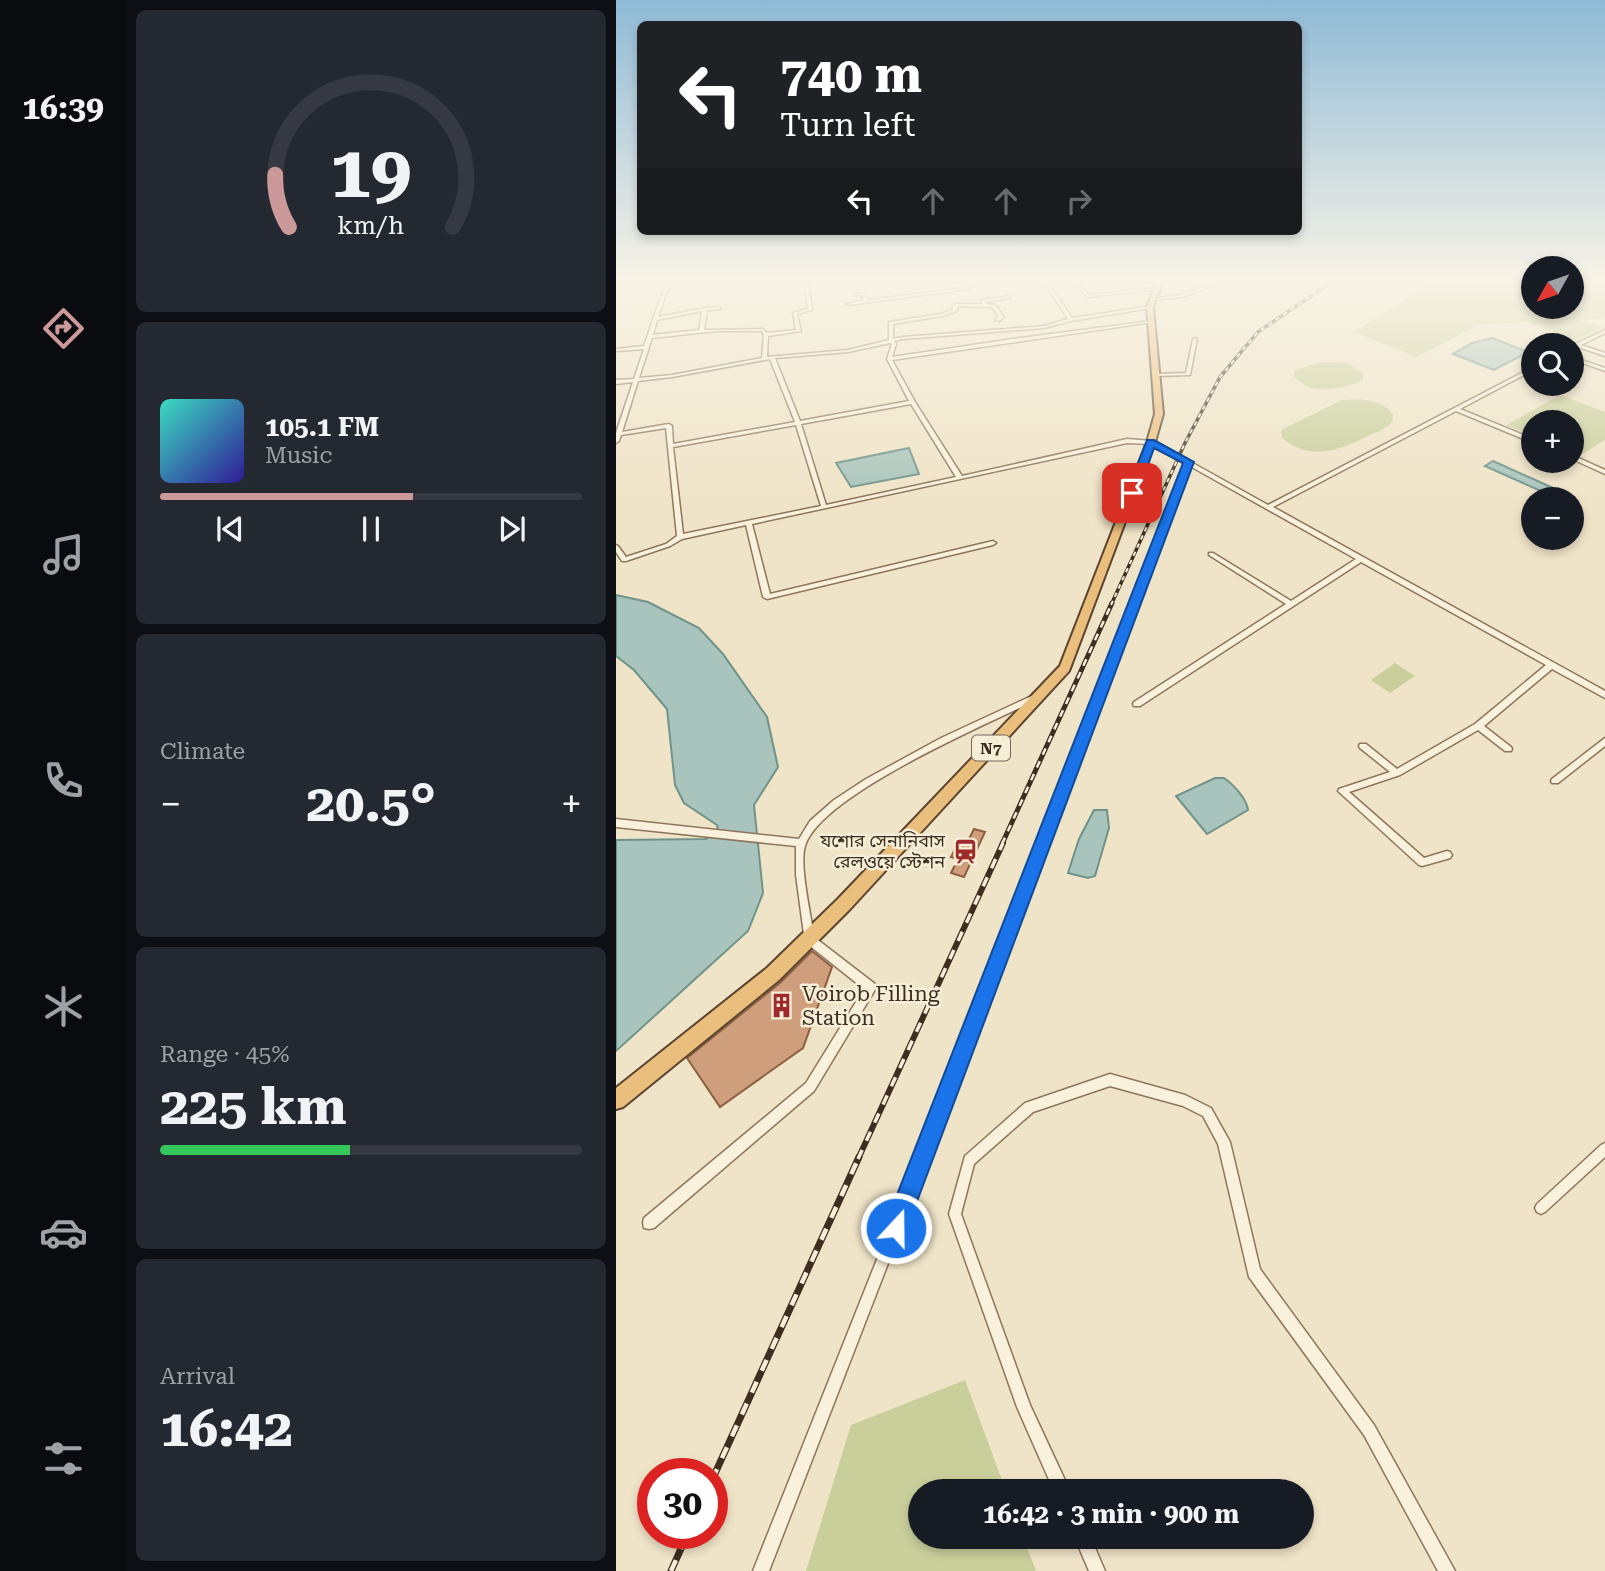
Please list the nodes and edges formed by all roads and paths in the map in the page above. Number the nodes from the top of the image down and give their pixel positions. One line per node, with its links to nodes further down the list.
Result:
1 (644, 354): 15 (street)
2 (764, 354): 9 (street)
3 (812, 354): 8 (street)
4 (891, 354): 10 (street)
5 (918, 354): 10 (street)
6 (1154, 354): 14 (highway, N7)
7 (1192, 354): 14 (street)
8 (772, 358): 9 (street); 19 (street)
9 (764, 359): 15 (street)
10 (889, 359): 17 (street)
11 (1584, 362): 12 (street)
12 (1605, 370)
13 (1521, 374): 18 (street)
14 (1156, 375): 22 (highway, N7)
15 (635, 380): 16 (street); 21 (street)
16 (616, 382)
17 (912, 402): 19 (street); 27 (street)
18 (1456, 409): 20 (street); 29 (street)
19 (798, 423): 23 (street); 28 (street)
20 (1521, 436)
21 (617, 438): 23 (street)
22 (1151, 442): 24 (street); 27 (street); 38 (highway, N7)
23 (670, 446): 31 (street)
24 (1189, 462): 29 (street); 57 (street)
25 (1584, 462): 26 (street)
26 (1605, 472)
27 (960, 478): 28 (street)
28 (824, 507): 30 (street)
29 (1268, 508): 35 (street)
30 (749, 523): 31 (street); 32 (street)
31 (680, 537): 33 (street)
32 (993, 543)
33 (616, 547)
34 (1211, 554): 36 (street)
35 (1360, 559): 36 (street); 37 (street)
36 (1291, 604): 40 (street)
37 (1551, 665): 39 (street); 41 (street)
38 (1044, 693): 48 (street); 50 (highway, N7)
39 (1605, 695)
40 (1137, 704)
41 (1478, 726): 44 (street); 45 (street)
42 (1605, 741): 46 (street)
43 (1363, 746): 45 (street)
44 (1508, 749)
45 (1397, 773): 49 (street)
46 (1555, 781)
47 (616, 823): 48 (street)
48 (801, 843): 50 (street)
49 (1447, 855)
50 (809, 939): 51 (highway, N7); 54 (street)
51 (616, 1100)
52 (1605, 1149): 53 (street)
53 (1541, 1208)
54 (649, 1223)
55 (1057, 1479): 59 (street)
56 (1088, 1549): 58 (street)
57 (761, 1571)
58 (1097, 1571)
59 (1447, 1571)

